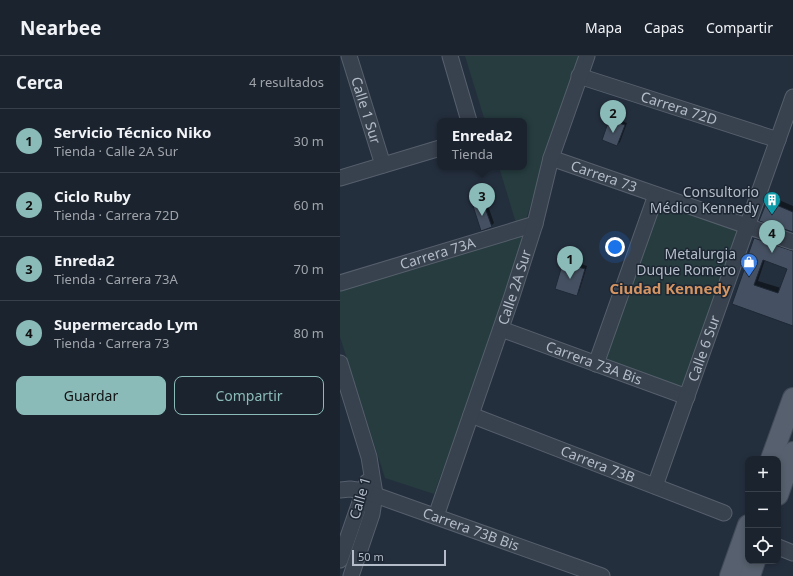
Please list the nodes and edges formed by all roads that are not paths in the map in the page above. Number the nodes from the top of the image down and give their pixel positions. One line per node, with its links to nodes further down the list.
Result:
1 (349, 56): 10 (street, Calle 1 Sur)
2 (450, 56): 6 (street)
3 (586, 56): 4 (street, Calle 2A Sur)
4 (580, 76): 7 (street, Carrera 72D); 9 (street, Calle 2A Sur)
5 (793, 97): 7 (street, Calle 6 Sur)
6 (468, 118)
7 (778, 140): 14 (street, Calle 6 Sur)
8 (437, 149): 10 (street)
9 (551, 158): 12 (street, Carrera 73); 13 (street, Calle 2A Sur)
10 (383, 165): 11 (street)
11 (340, 178)
12 (656, 194): 14 (street, Carrera 73); 19 (street)
13 (535, 224): 16 (street, Carrera 73A); 17 (street, Calle 2A Sur)
14 (747, 226): 15 (street, Carrera 73); 21 (street, Calle 6 Sur)
15 (793, 242)
16 (340, 283)
17 (501, 329): 19 (street, Carrera 73A Bis); 23 (street, Calle 2A Sur)
18 (340, 363): 20 (street, Calle 1)
19 (596, 364): 21 (street, Carrera 73A Bis)
20 (342, 380): 28 (street, Calle 1)
21 (687, 396): 26 (street, Calle 6 Sur)
22 (793, 398): 25 (main road)
23 (471, 415): 26 (street, Carrera 73B); 31 (street, Calle 2A Sur)
24 (793, 452): 29 (main road)
25 (772, 456)
26 (655, 486): 30 (street, Carrera 73B)
27 (340, 490): 28 (street, Carrera 73B Bis)
28 (370, 492): 31 (street, Carrera 73B Bis); 35 (street, Calle 1); 37 (street, Calle 1)
29 (779, 492)
30 (724, 513)
31 (436, 516): 38 (street, Carrera 73B Bis)
32 (747, 528): 39 (main road)
33 (781, 548): 34 (street)
34 (793, 553)
35 (340, 560)
36 (754, 564): 40 (main road)
37 (351, 576)
38 (602, 576)
39 (730, 576)
40 (750, 576)

